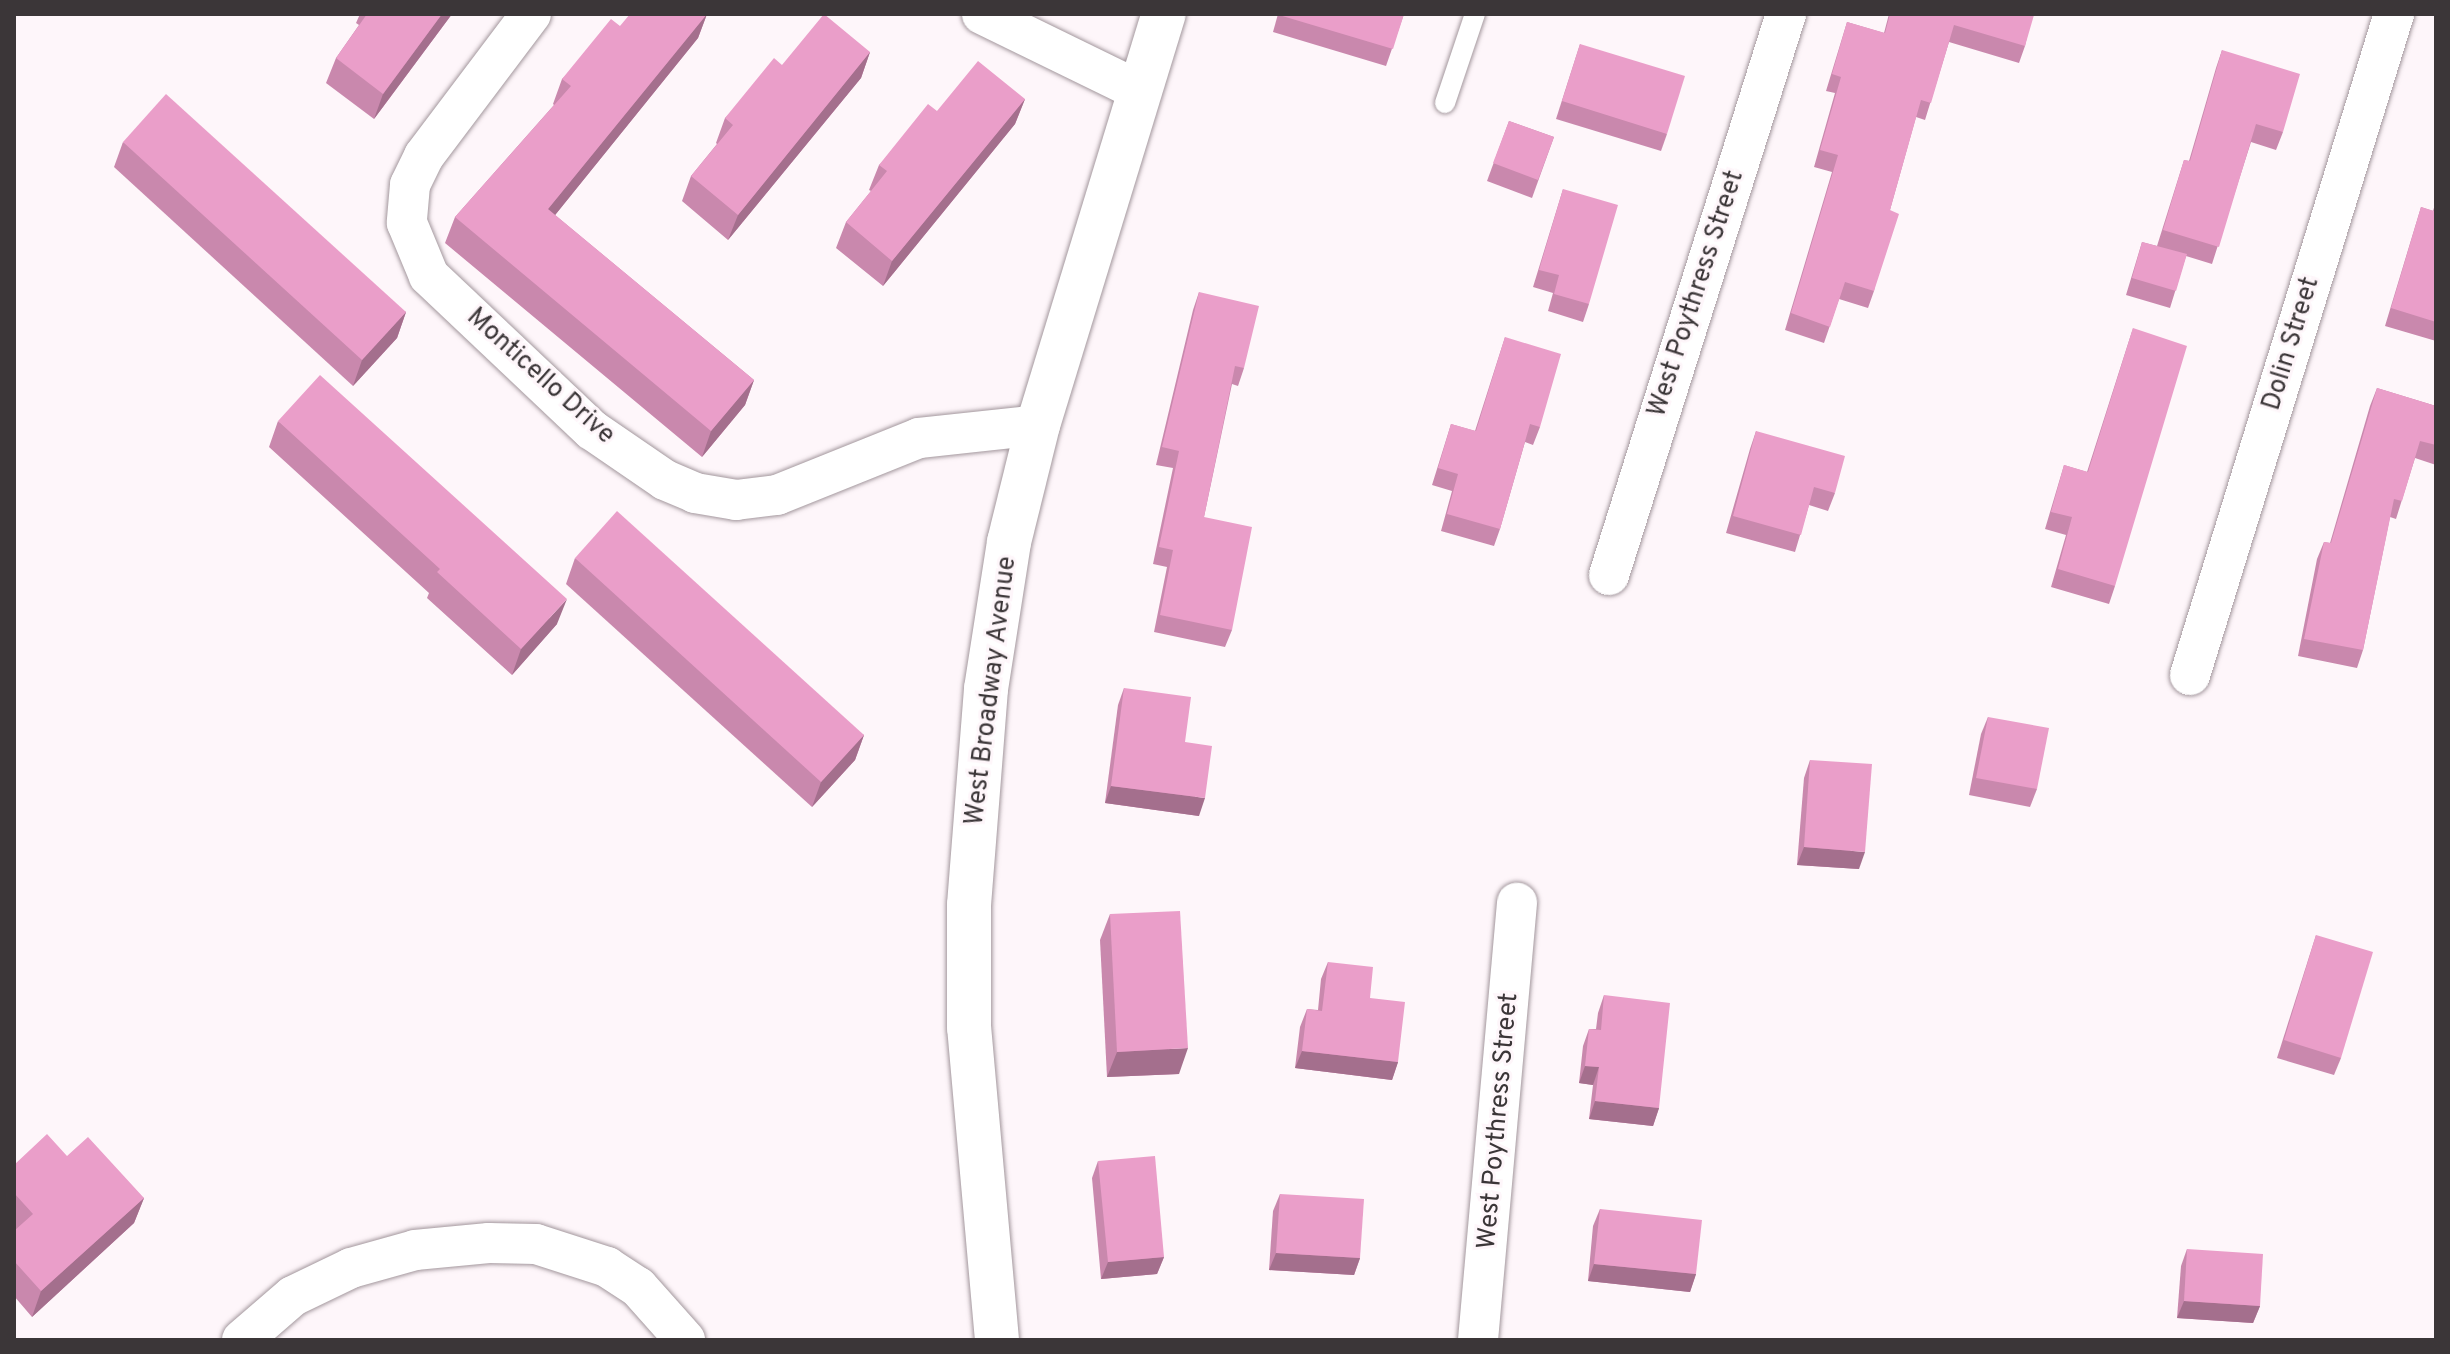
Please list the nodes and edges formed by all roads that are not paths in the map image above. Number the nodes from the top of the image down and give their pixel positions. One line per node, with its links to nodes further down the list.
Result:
1 (531, 14): 9 (street, Monticello Drive)
2 (982, 14): 7 (street)
3 (1164, 14): 7 (main road, West Broadway Avenue)
4 (1475, 14): 8 (lane)
5 (1786, 14): 10 (street, West Poythress Street)
6 (2394, 14): 11 (street, Dolin Street)
7 (1140, 91): 9 (main road, West Broadway Avenue)
8 (1445, 103)
9 (1038, 425): 15 (main road, West Broadway Avenue)
10 (1609, 575)
11 (2190, 675)
12 (1517, 903): 16 (street, West Poythress Street)
13 (242, 1340): 14 (street)
14 (685, 1340)
15 (997, 1340)
16 (1478, 1340)

